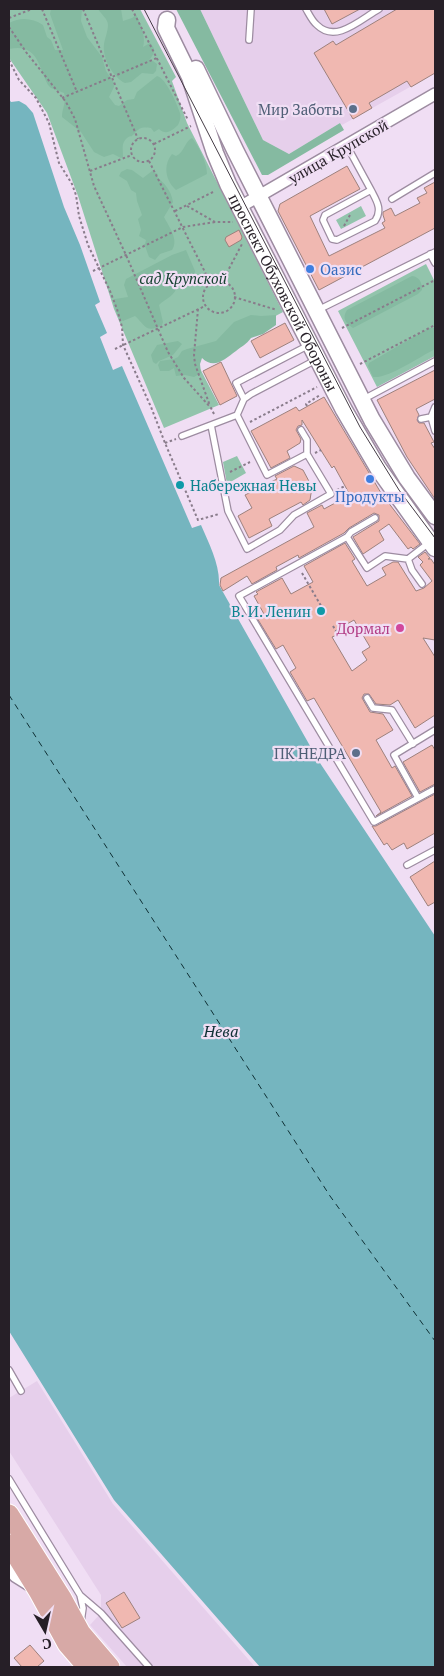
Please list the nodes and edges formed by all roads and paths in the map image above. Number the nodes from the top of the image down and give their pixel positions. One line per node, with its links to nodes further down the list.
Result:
1 (32, 9): 9 (path)
2 (42, 9): 15 (path)
3 (84, 9): 14 (path)
4 (132, 9): 12 (path)
5 (251, 9): 11 (lane)
6 (306, 9): 7 (lane)
7 (379, 9)
8 (164, 14): 27 (main road, проспект Обуховской Обороны); 32 (main road, проспект Обуховской Обороны)
9 (9, 18)
10 (9, 27): 17 (path)
11 (249, 40)
12 (157, 58): 14 (path); 19 (path)
13 (9, 60): 40 (path)
14 (112, 78): 15 (path); 18 (path)
15 (77, 92): 17 (path)
16 (435, 94): 20 (street, улица Крупской)
17 (62, 98): 23 (path)
18 (138, 139): 19 (path); 21 (path)
19 (154, 144): 22 (path)
20 (347, 146): 26 (lane); 27 (street, улица Крупской)
21 (132, 155): 22 (path); 23 (path)
22 (149, 161): 31 (path)
23 (90, 171): 38 (path)
24 (435, 173): 28 (lane)
25 (222, 188): 30 (path)
26 (370, 190): 29 (lane); 35 (lane)
27 (259, 196): 32 (street, улица Крупской); 49 (main road, проспект Обуховской Обороны)
28 (392, 199)
29 (344, 204): 35 (path); 35 (lane)
30 (186, 206): 31 (path); 33 (path)
31 (175, 211): 34 (path)
32 (240, 214): 33 (path); 53 (main road, проспект Обуховской Обороны)
33 (215, 222): 34 (path)
34 (183, 227): 38 (path); 44 (path)
35 (349, 234)
36 (243, 243): 43 (path)
37 (433, 253): 39 (lane); 49 (lane)
38 (126, 255): 40 (path); 51 (path)
39 (435, 263)
40 (99, 268): 41 (path); 54 (path)
41 (93, 271)
42 (435, 280): 52 (path)
43 (222, 282): 44 (path); 45 (path)
44 (211, 284): 46 (path)
45 (234, 297): 46 (path); 48 (path)
46 (206, 306): 47 (path)
47 (198, 309): 51 (path); 65 (path)
48 (278, 310)
49 (316, 311): 62 (main road, проспект Обуховской Обороны)
50 (435, 325): 58 (path)
51 (158, 328): 54 (path); 65 (path)
52 (340, 330)
53 (311, 344): 61 (lane); 81 (main road, проспект Обуховской Обороны)
54 (123, 345): 55 (path); 78 (path)
55 (115, 349)
56 (435, 361): 62 (lane)
57 (310, 363): 61 (lane)
58 (358, 364)
59 (321, 384): 70 (path)
60 (325, 392): 63 (path)
61 (244, 399): 66 (lane)
62 (362, 400): 77 (main road, проспект Обуховской Обороны)
63 (307, 406)
64 (435, 407): 67 (lane)
65 (211, 408): 69 (path)
66 (237, 415): 69 (lane); 70 (lane)
67 (431, 417): 68 (lane); 72 (lane)
68 (421, 419)
69 (214, 424): 73 (lane); 76 (lane)
70 (243, 426): 74 (lane)
71 (301, 430): 74 (lane)
72 (435, 432)
73 (182, 436)
74 (308, 454): 78 (lane)
75 (241, 467): 76 (path)
76 (220, 477): 78 (lane)
77 (433, 509)
78 (228, 511)
79 (375, 518): 80 (lane)
80 (347, 537): 82 (lane); 83 (lane)
81 (433, 545): 82 (lane)
82 (408, 559): 84 (lane)
83 (297, 564): 85 (path); 92 (lane)
84 (422, 584)
85 (324, 611)
86 (333, 626): 87 (path)
87 (338, 634)
88 (367, 698): 90 (lane)
89 (435, 730): 90 (lane)
90 (413, 744): 92 (lane)
91 (435, 789): 92 (lane)
92 (418, 798)
93 (435, 850): 94 (lane)
94 (407, 865)
95 (9, 1370): 96 (lane)
96 (21, 1391)
97 (9, 1479): 102 (lane)
98 (9, 1514): 103 (main road)
99 (9, 1544): 101 (main road)
100 (9, 1569): 101 (street)
101 (38, 1591): 103 (main road)
102 (80, 1595): 103 (lane); 106 (lane)
103 (74, 1638): 104 (main road); 105 (main road)
104 (87, 1667)
105 (110, 1667)
106 (149, 1667)

